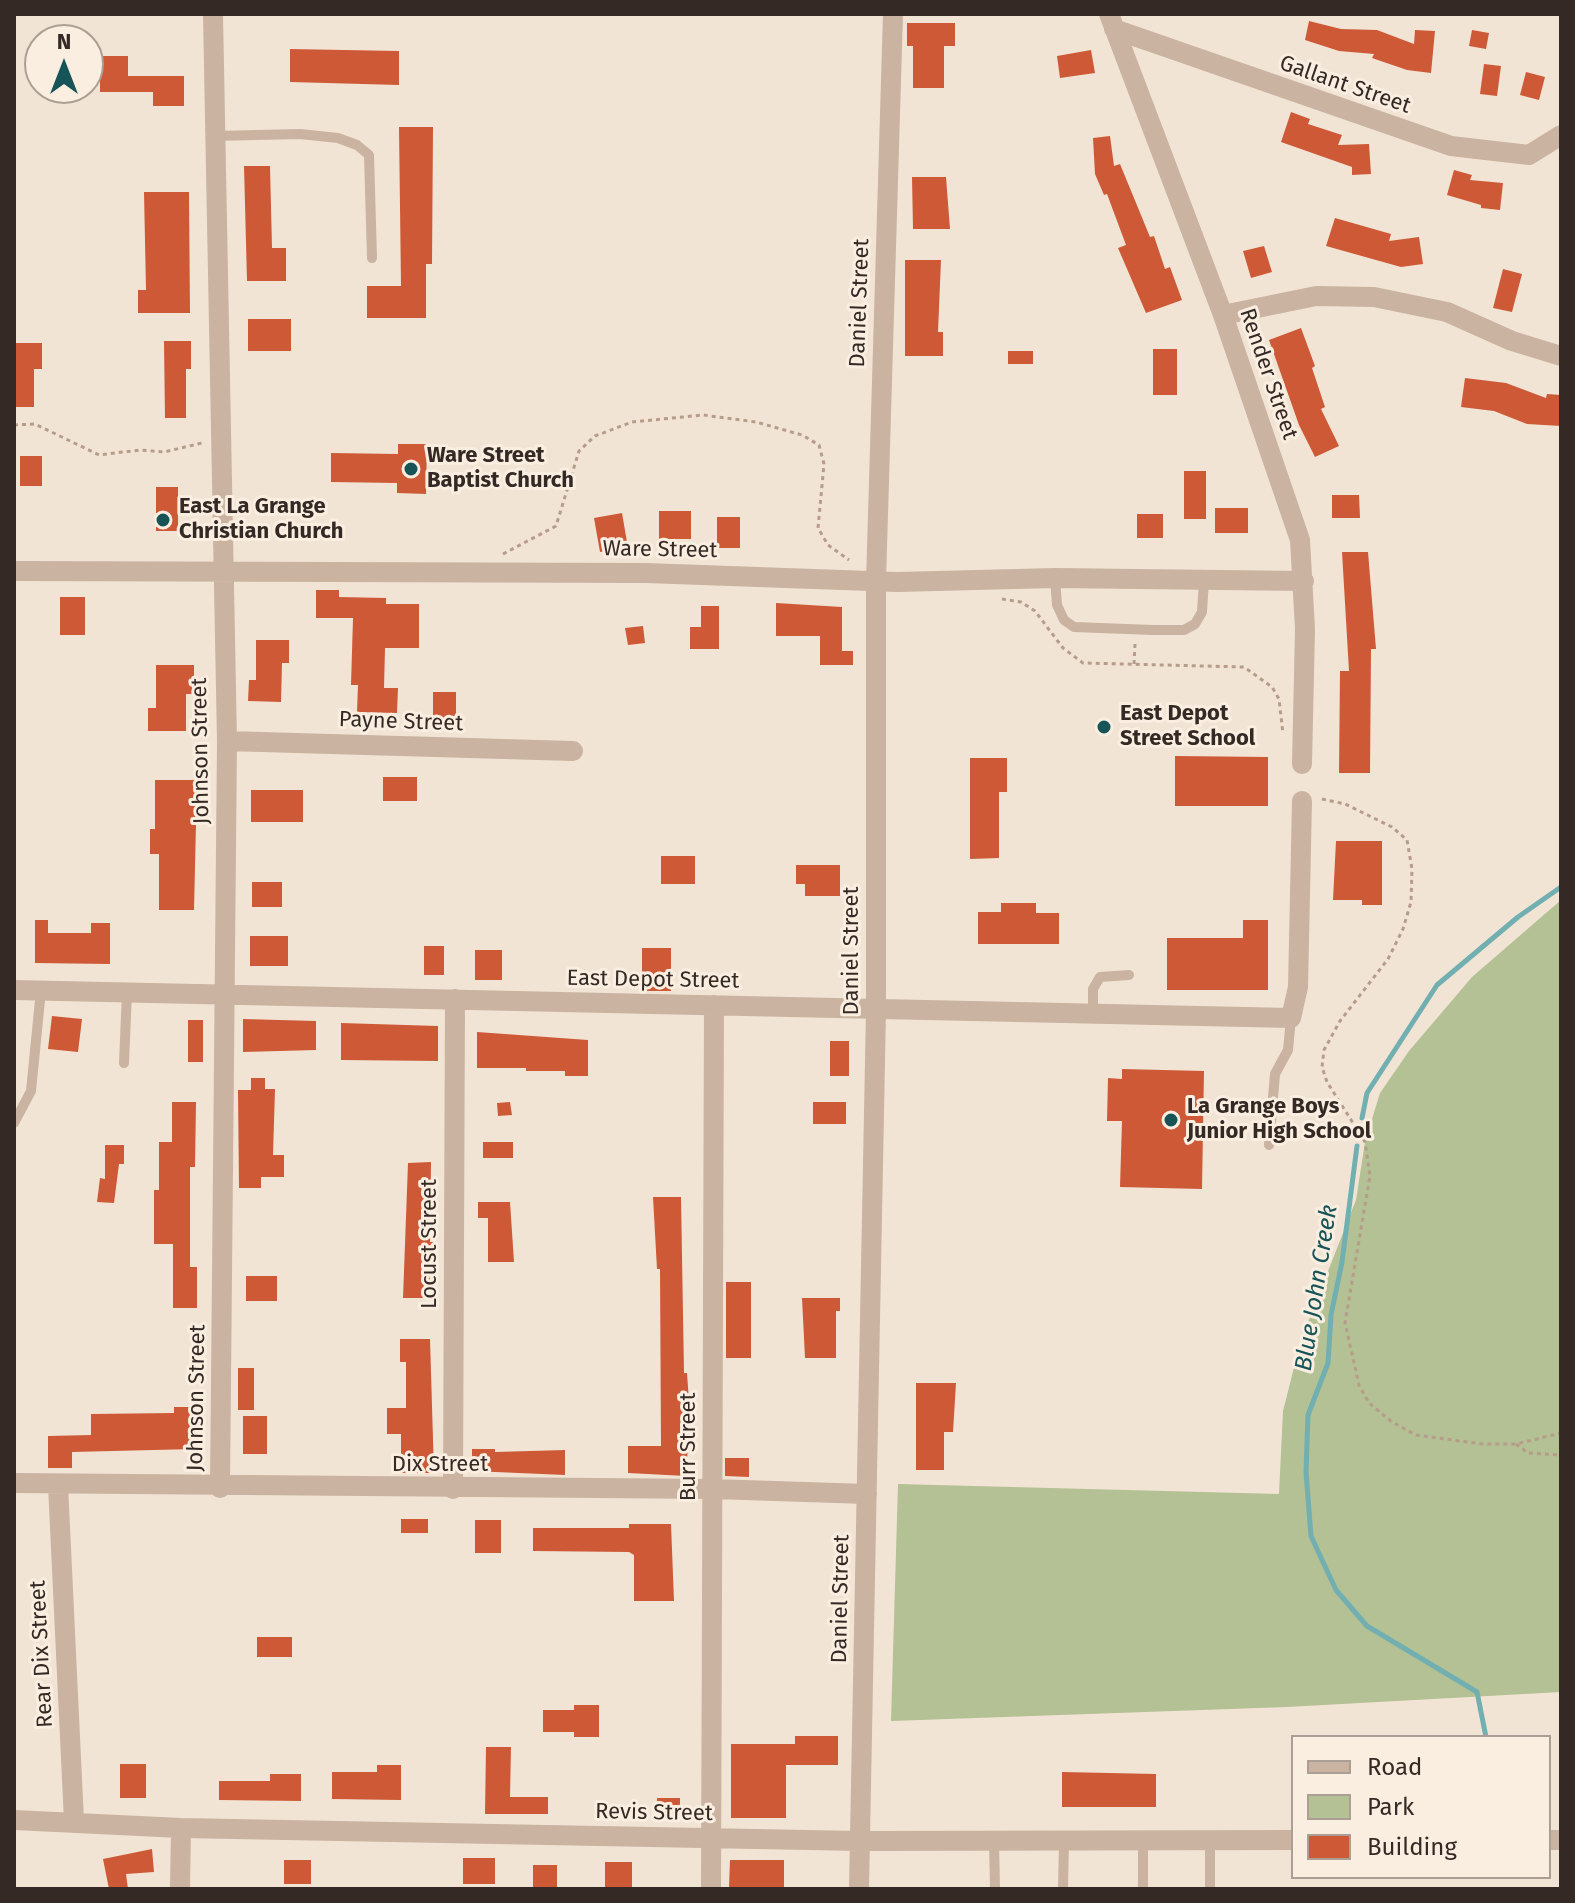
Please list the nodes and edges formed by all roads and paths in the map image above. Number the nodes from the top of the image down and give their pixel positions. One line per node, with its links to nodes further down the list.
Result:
1 (213, 14): 5 (street, Johnson Street)
2 (893, 14): 17 (street, Daniel Street)
3 (1112, 21): 4 (street, Gallant Street); 7 (street, Render Street)
4 (1561, 135)
5 (215, 136): 6 (lane); 13 (street, Johnson Street)
6 (372, 258)
7 (1223, 315): 8 (street); 18 (street, Render Street)
8 (1561, 356)
9 (14, 425): 10 (path)
10 (209, 441)
11 (857, 564): 14 (path)
12 (14, 571): 13 (street, Ware Street)
13 (222, 572): 14 (street, Ware Street); 21 (street, Johnson Street)
14 (496, 573): 17 (street, Ware Street)
15 (1055, 578): 16 (street, Ware Street); 17 (street, Ware Street); 19 (lane)
16 (1204, 580): 18 (street, Ware Street); 19 (lane)
17 (876, 581): 32 (street, Daniel Street)
18 (1304, 581): 23 (street, Render Street)
19 (1135, 629): 20 (path)
20 (1134, 664)
21 (227, 741): 22 (street, Payne Street); 29 (street, Johnson Street)
22 (573, 751)
23 (1302, 764)
24 (1302, 801): 34 (street)
25 (1129, 975): 33 (lane)
26 (14, 990): 27 (street, East Depot Street)
27 (41, 990): 28 (street, East Depot Street); 36 (lane)
28 (127, 992): 29 (street, East Depot Street); 35 (lane)
29 (226, 994): 30 (street, East Depot Street); 42 (street, Johnson Street)
30 (455, 999): 31 (street, East Depot Street); 43 (street, Locust Street)
31 (714, 1005): 32 (street, East Depot Street); 44 (street, Burr Street)
32 (876, 1009): 33 (street, East Depot Street); 45 (street, Daniel Street)
33 (1093, 1014): 34 (street, East Depot Street)
34 (1291, 1018): 37 (lane)
35 (124, 1063)
36 (14, 1123)
37 (1269, 1145)
38 (1561, 1433): 39 (path)
39 (1561, 1455)
40 (14, 1483): 41 (street, Dix Street)
41 (58, 1485): 42 (street, Dix Street); 47 (street, Rear Dix Street)
42 (220, 1488): 43 (street, Dix Street)
43 (453, 1489): 44 (street, Dix Street)
44 (713, 1489): 45 (street, Dix Street); 49 (street, Burr Street)
45 (867, 1494): 52 (street, Daniel Street)
46 (14, 1820): 47 (street, Revis Street)
47 (74, 1821): 48 (street, Revis Street)
48 (181, 1828): 49 (street, Revis Street); 56 (street)
49 (710, 1838): 52 (street, Revis Street); 57 (street, Burr Street)
50 (1210, 1840): 51 (street, Revis Street); 54 (street, Revis Street); 62 (lane)
51 (1291, 1840)
52 (860, 1841): 53 (street, Revis Street); 58 (street, Daniel Street)
53 (994, 1841): 55 (street, Revis Street); 59 (lane)
54 (1143, 1841): 55 (street, Revis Street); 61 (lane)
55 (1064, 1842): 60 (lane)
56 (180, 1889)
57 (711, 1889)
58 (859, 1889)
59 (995, 1889)
60 (1063, 1889)
61 (1143, 1889)
62 (1210, 1889)

